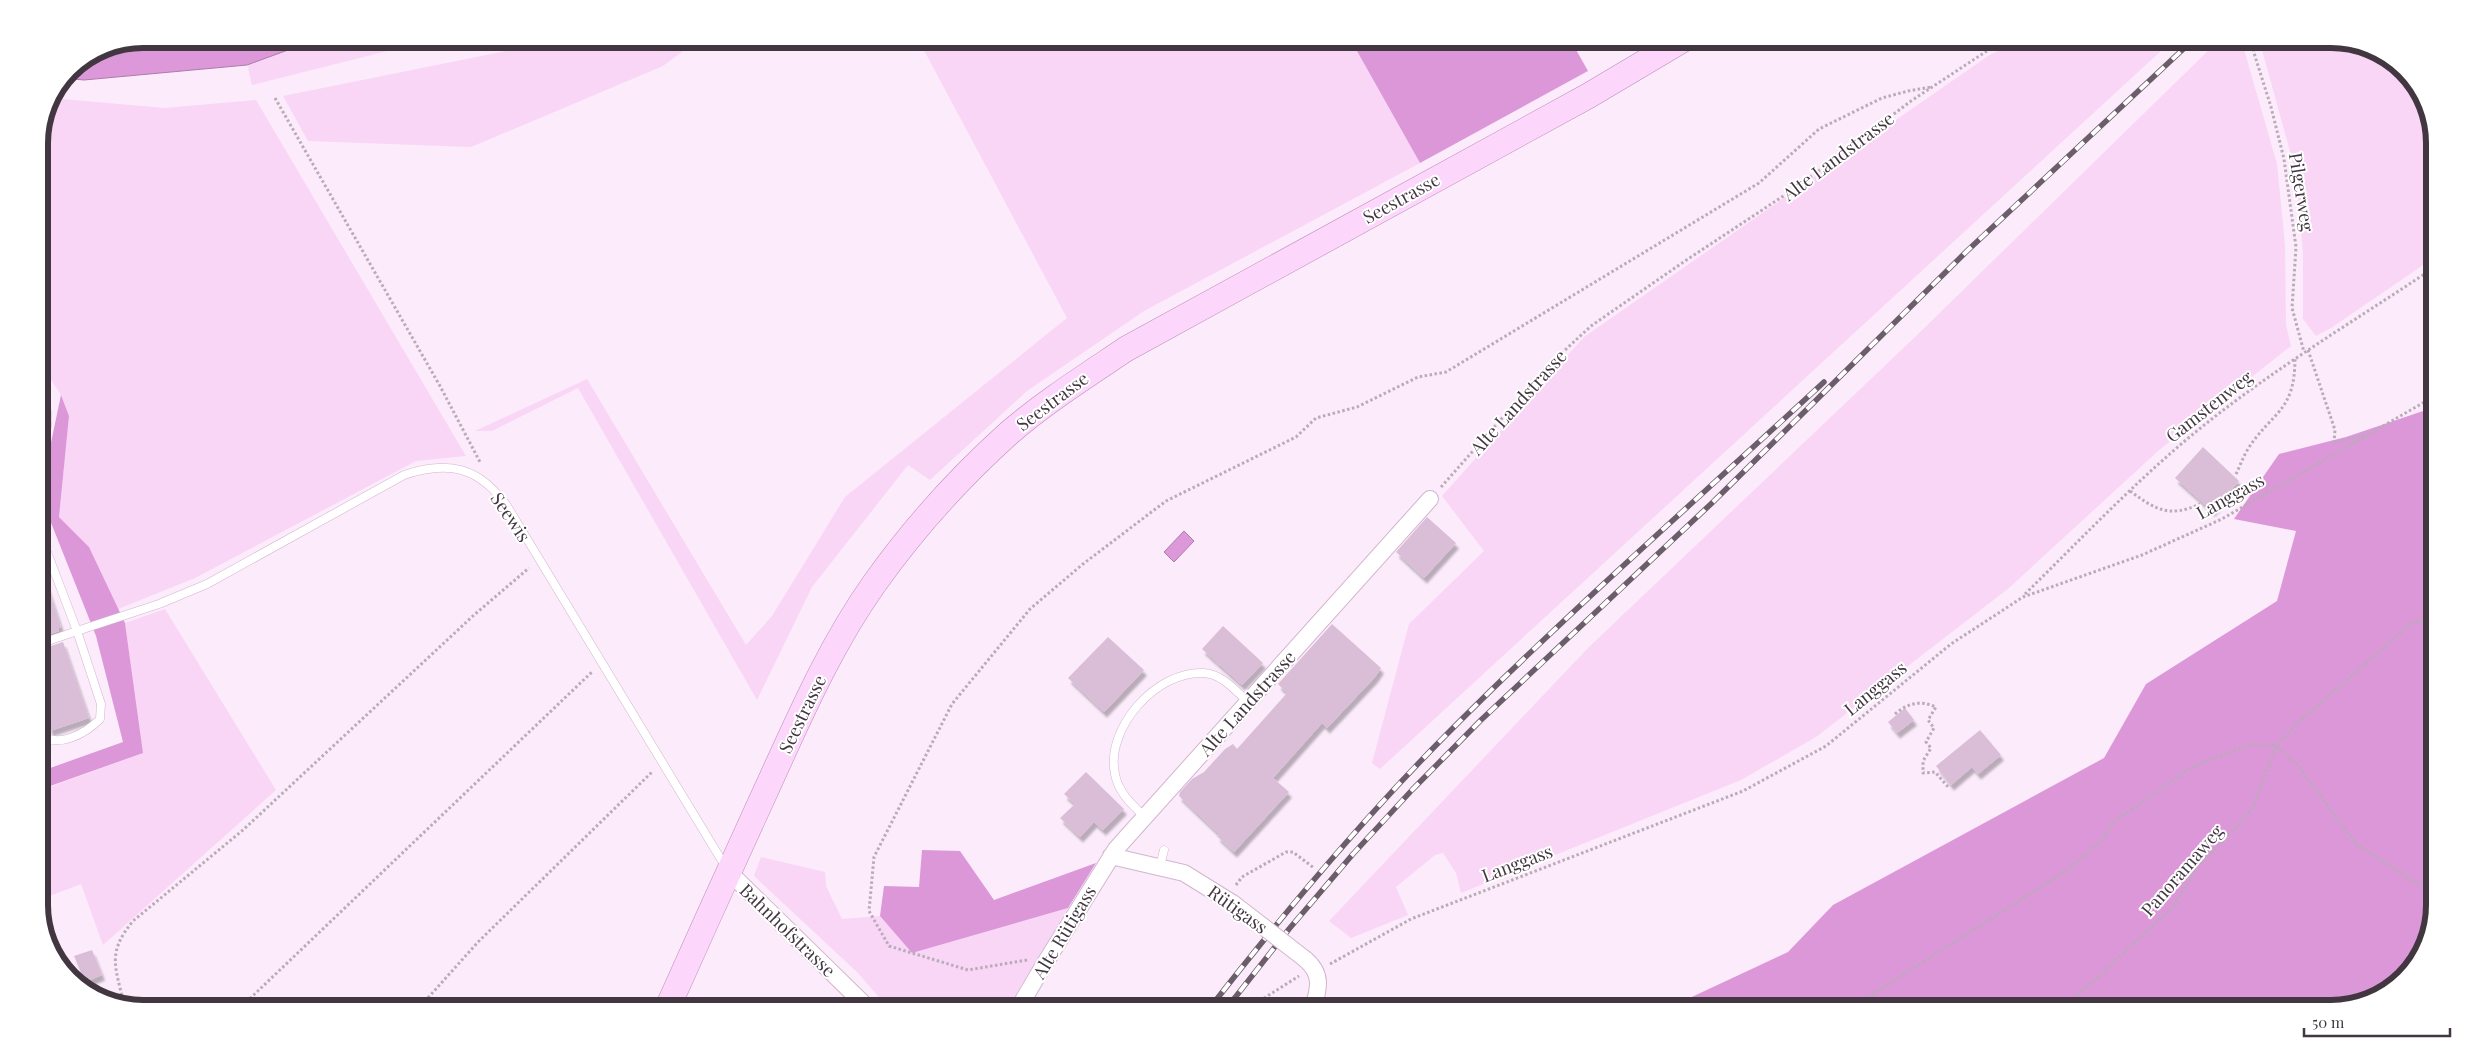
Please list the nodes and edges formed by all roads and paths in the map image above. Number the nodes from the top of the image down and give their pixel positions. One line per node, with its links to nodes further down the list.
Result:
1 (1669, 48): 34 (main road, Seestrasse)
2 (1991, 48): 4 (path, Alte Landstrasse)
3 (2253, 48): 7 (path, Pilgerweg)
4 (1931, 87): 14 (path, Alte Landstrasse); 37 (path)
5 (275, 98): 12 (path)
6 (2426, 273): 7 (path, Gamstenweg)
7 (2306, 351): 8 (path, Gamstenweg); 10 (path, Pilgerweg)
8 (2295, 358): 11 (path); 13 (path, Gamstenweg)
9 (2426, 401): 10 (path, Langgass)
10 (2368, 435): 18 (path, Langgass)
11 (2236, 474)
12 (490, 486): 17 (lane, Seewis); 20 (lane, Seewis)
13 (2130, 492): 15 (path); 18 (path, Gamstenweg)
14 (1430, 499): 23 (street, Alte Landstrasse)
15 (2200, 504)
16 (48, 555): 20 (lane)
17 (539, 560): 22 (lane, Seewis); 39 (path)
18 (2023, 597): 38 (path, Langgass)
19 (2426, 619): 26 (path, Panoramaweg)
20 (77, 631): 21 (lane, Seewis); 25 (lane)
21 (48, 641)
22 (600, 663): 27 (lane, Seewis); 40 (path)
23 (1248, 702): 29 (street, Alte Landstrasse); 29 (lane)
24 (1895, 714): 28 (path)
25 (48, 740)
26 (2276, 746): 35 (path); 47 (path); 48 (path, Panoramaweg)
27 (662, 762): 34 (lane, Seewis); 41 (path)
28 (1949, 788)
29 (1145, 817): 31 (street, Alte Landstrasse)
30 (1164, 850): 32 (lane)
31 (1111, 856): 32 (street, Rütigass); 44 (street, Alte Rütigass)
32 (1160, 866): 36 (street, Rütigass)
33 (1314, 868): 36 (path)
34 (729, 872): 42 (main road, Seestrasse); 43 (street, Bahnhofstrasse)
35 (2426, 889)
36 (1234, 896): 38 (street, Rütigass, bridge)
37 (1036, 959)
38 (1309, 969): 45 (path, Langgass); 46 (street)
39 (123, 999)
40 (248, 1000)
41 (426, 1000)
42 (670, 1000)
43 (860, 1000)
44 (1023, 1000)
45 (1261, 1000)
46 (1316, 1000)
47 (1864, 1000)
48 (2072, 1000)

